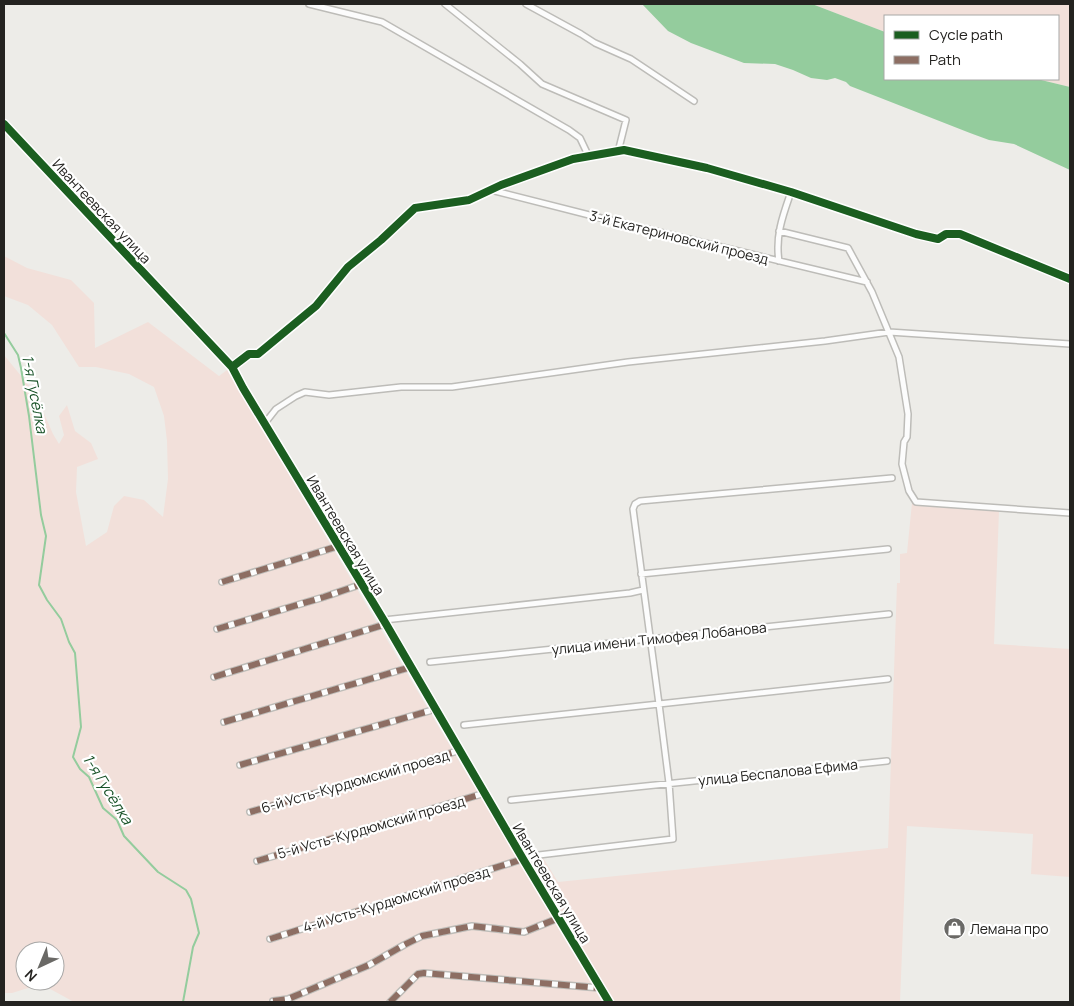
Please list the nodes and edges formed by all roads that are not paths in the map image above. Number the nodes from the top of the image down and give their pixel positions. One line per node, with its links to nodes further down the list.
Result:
1 (309, 4): 7 (street)
2 (445, 4): 6 (street)
3 (526, 4): 4 (street)
4 (694, 101)
5 (4, 124): 16 (street, Ивантеевская улица)
6 (618, 152): 7 (street); 9 (street)
7 (589, 156): 8 (street)
8 (491, 190): 11 (street, 3-й Екатериновский проезд); 16 (street)
9 (791, 192): 10 (street); 12 (street)
10 (779, 231): 11 (street); 13 (street)
11 (779, 261): 13 (street, 3-й Екатериновский проезд)
12 (1070, 279)
13 (867, 282): 14 (street)
14 (889, 332): 15 (street); 17 (street); 19 (street)
15 (1070, 344)
16 (232, 367): 17 (street, Ивантеевская улица)
17 (264, 423): 20 (street, Ивантеевская улица)
18 (892, 478): 22 (street)
19 (1070, 513)
20 (339, 546): 23 (street); 24 (street, Ивантеевская улица)
21 (888, 549): 22 (street)
22 (641, 574): 25 (street)
23 (222, 582)
24 (362, 584): 27 (street, Ивантеевская улица); 28 (street)
25 (643, 590): 27 (street); 29 (street)
26 (889, 614): 29 (street, улица имени Тимофея Лобанова)
27 (385, 622): 31 (street, Ивантеевская улица); 32 (street)
28 (217, 629)
29 (651, 639): 30 (street, улица имени Тимофея Лобанова); 34 (street)
30 (430, 662)
31 (411, 667): 35 (street, Ивантеевская улица); 36 (street)
32 (214, 677)
33 (888, 679): 34 (street)
34 (659, 704): 37 (street); 41 (street)
35 (436, 709): 38 (street, Ивантеевская улица); 40 (street)
36 (224, 722)
37 (464, 724)
38 (460, 750): 42 (street, Ивантеевская улица); 44 (street, 6-й Усть-Курдюмский проезд)
39 (887, 760): 41 (street, улица Беспалова Ефима)
40 (240, 766)
41 (669, 783): 43 (street, улица Беспалова Ефима); 45 (street, 4-й Усть-Курдюмский проезд)
42 (484, 793): 45 (street, Ивантеевская улица); 46 (street, 5-й Усть-Курдюмский проезд)
43 (512, 800)
44 (250, 812)
45 (522, 858): 47 (street, Ивантеевская улица); 48 (street, 4-й Усть-Курдюмский проезд)
46 (257, 860)
47 (559, 918): 49 (street, Ивантеевская улица); 50 (street)
48 (270, 938)
49 (600, 988): 51 (street); 52 (street, Ивантеевская улица)
50 (272, 1000)
51 (390, 1002)
52 (609, 1002)

